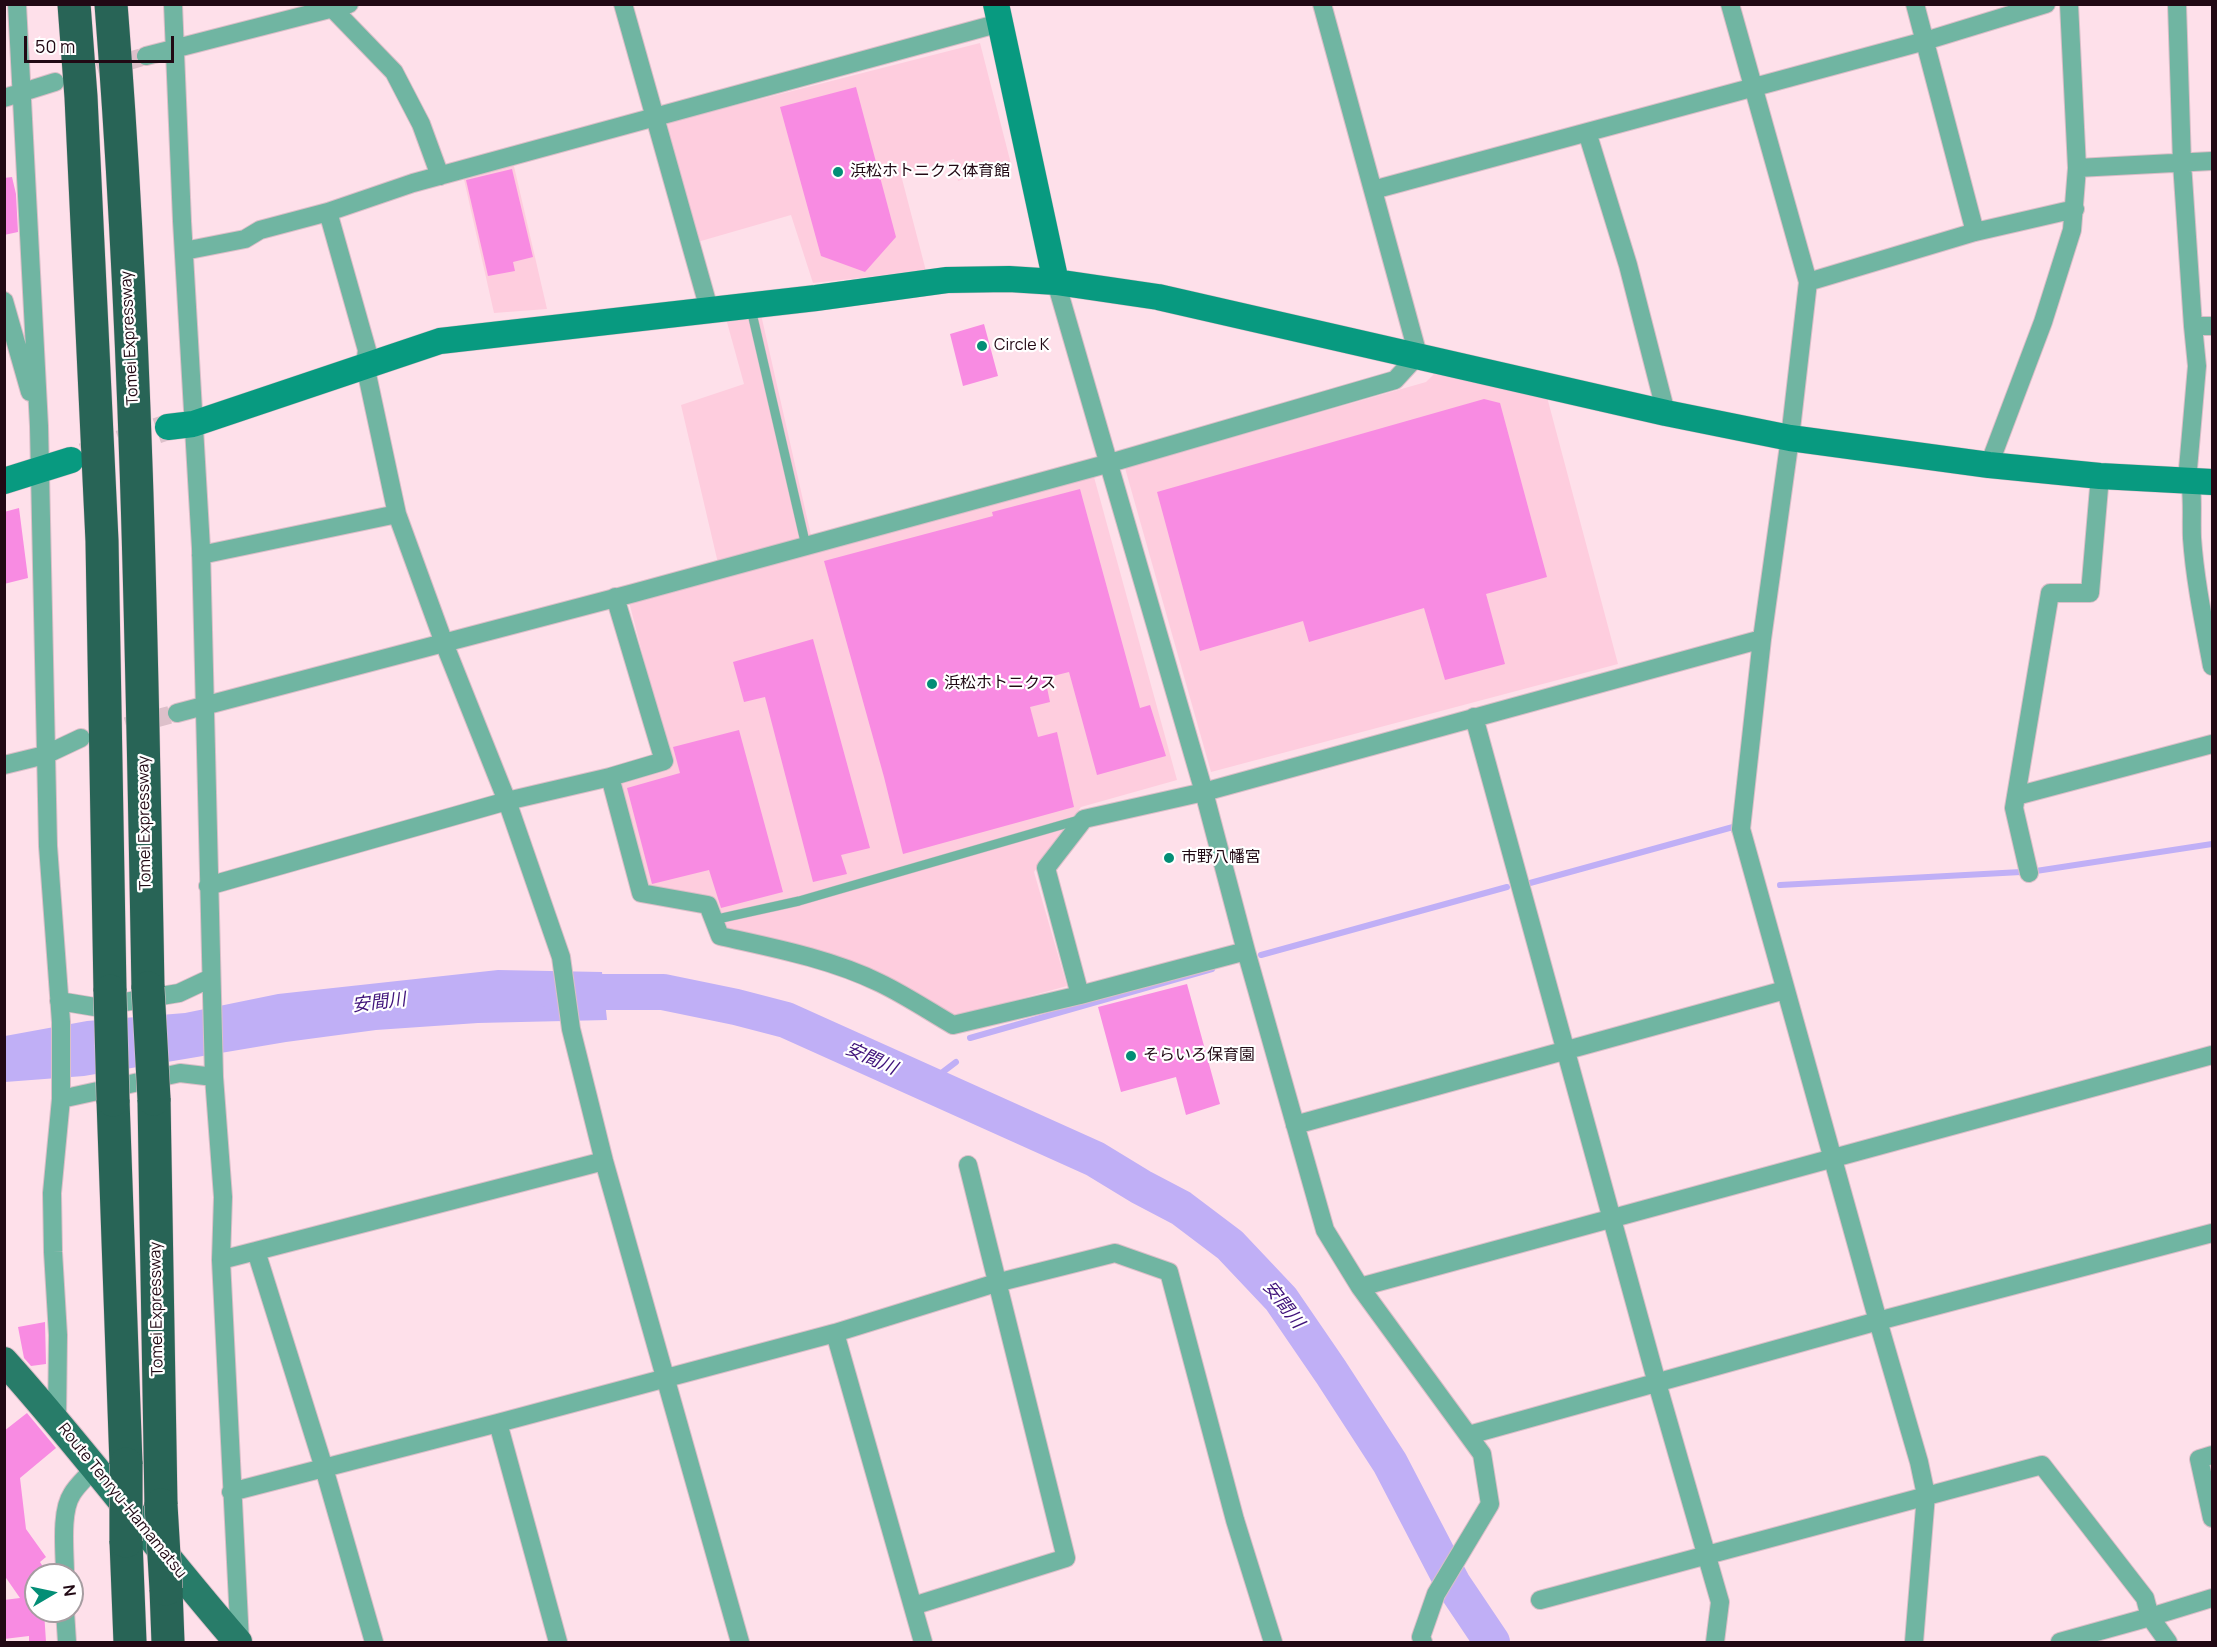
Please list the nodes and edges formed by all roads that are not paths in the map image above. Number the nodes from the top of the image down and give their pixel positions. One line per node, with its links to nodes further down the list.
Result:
1 (17, 4): 19 (street)
2 (74, 4): 116 (highway, bridge)
3 (111, 4): 117 (highway, Tomei Expressway, bridge)
4 (173, 4): 15 (street)
5 (623, 4): 21 (street)
6 (1322, 4): 27 (street)
7 (1730, 4): 18 (street)
8 (1915, 4): 14 (street)
9 (2046, 4): 14 (street)
10 (2069, 4): 25 (street)
11 (2177, 4): 24 (street)
12 (338, 6): 15 (street); 26 (street)
13 (998, 14): 21 (street); 32 (street)
14 (1925, 41): 18 (street); 30 (street)
15 (175, 50): 16 (street); 31 (street)
16 (146, 56)
17 (55, 82): 19 (street)
18 (1753, 87): 22 (street); 33 (street)
19 (23, 93): 20 (street); 43 (street)
20 (4, 98)
21 (655, 116): 26 (street); 36 (street)
22 (1587, 132): 27 (street); 41 (street)
23 (2212, 161): 24 (street)
24 (2182, 163): 25 (street); 37 (street)
25 (2077, 168): 28 (street)
26 (441, 176): 29 (street)
27 (1373, 190): 39 (street)
28 (2075, 210): 30 (street); 48 (street)
29 (328, 212): 31 (street); 40 (street)
30 (1975, 232): 33 (street)
31 (184, 251): 42 (street)
32 (1056, 282): 35 (street); 39 (street); 47 (street)
33 (1808, 282): 45 (street)
34 (4, 301): 43 (street)
35 (749, 304): 36 (street); 54 (lane)
36 (709, 309): 40 (street)
37 (2193, 326): 38 (street); 52 (street)
38 (2212, 326)
39 (1418, 355): 41 (street); 47 (street)
40 (365, 365): 42 (street); 53 (street)
41 (1666, 412): 45 (street)
42 (193, 424): 44 (street); 55 (street)
43 (39, 426): 49 (street)
44 (168, 427)
45 (1791, 438): 48 (street); 57 (street)
46 (71, 460): 49 (street)
47 (1110, 463): 54 (street); 68 (street)
48 (1989, 465): 50 (street)
49 (39, 471): 51 (street); 65 (street)
50 (2100, 476): 52 (street); 69 (street)
51 (4, 481)
52 (2202, 481): 59 (street)
53 (397, 514): 55 (street); 58 (street)
54 (806, 546): 56 (street)
55 (201, 555): 60 (street)
56 (615, 597): 58 (street); 67 (street)
57 (1762, 639): 62 (street); 77 (street)
58 (444, 643): 60 (street); 70 (street)
59 (2212, 666)
60 (204, 705): 61 (street); 73 (street)
61 (177, 713)
62 (1474, 717): 68 (street); 80 (street)
63 (81, 738): 65 (street)
64 (2212, 744): 69 (street)
65 (45, 755): 66 (street); 79 (street)
66 (4, 765)
67 (610, 777): 70 (street); 74 (street)
68 (1204, 792): 71 (street); 75 (street)
69 (2016, 796): 72 (street)
70 (507, 801): 73 (street); 86 (street)
71 (1084, 819): 74 (lane); 78 (street)
72 (2029, 873)
73 (208, 886): 76 (street)
74 (713, 920): 78 (street)
75 (1246, 951): 78 (street); 84 (street)
76 (211, 986): 79 (street); 82 (street)
77 (1785, 990): 80 (street); 85 (street)
78 (1080, 995)
79 (59, 1001): 83 (street)
80 (1566, 1050): 84 (street); 88 (street)
81 (2212, 1055): 85 (street)
82 (214, 1074): 83 (street); 91 (street)
83 (61, 1093): 99 (street)
84 (1295, 1125): 93 (street)
85 (1833, 1157): 88 (street); 94 (street)
86 (604, 1161): 90 (street); 97 (street)
87 (968, 1165): 92 (street)
88 (1613, 1219): 93 (street); 98 (street)
89 (2212, 1233): 94 (street)
90 (256, 1251): 91 (street); 104 (street)
91 (221, 1260): 105 (street)
92 (996, 1283): 95 (street); 112 (street); 123 (street)
93 (1360, 1287): 101 (street)
94 (1878, 1321): 98 (street); 106 (street)
95 (835, 1333): 97 (street); 112 (street)
96 (4, 1361): 99 (main road, Route Tenryu-Hamamatsu)
97 (665, 1378): 100 (street); 121 (street)
98 (1658, 1383): 101 (street); 108 (street)
99 (57, 1420): 103 (main road, Route Tenryu-Hamamatsu)
100 (498, 1423): 104 (street); 120 (street)
101 (1469, 1435): 124 (street)
102 (2212, 1455): 107 (street)
103 (94, 1468): 109 (street); 118 (main road, Route Tenryu-Hamamatsu)
104 (324, 1468): 105 (street); 119 (street)
105 (231, 1492): 118 (street)
106 (1926, 1495): 108 (street); 113 (street); 126 (street)
107 (2212, 1518)
108 (1707, 1556): 111 (street); 125 (street)
109 (65, 1563)
110 (2212, 1598): 113 (street)
111 (1540, 1600)
112 (913, 1606): 122 (street)
113 (2150, 1617): 127 (street); 128 (street)
114 (66, 1623): 115 (street)
115 (67, 1642)
116 (130, 1642)
117 (168, 1642)
118 (239, 1642)
119 (374, 1642)
120 (558, 1642)
121 (740, 1642)
122 (923, 1642)
123 (1274, 1642)
124 (1423, 1642)
125 (1715, 1642)
126 (1914, 1642)
127 (2060, 1642)
128 (2168, 1642)

